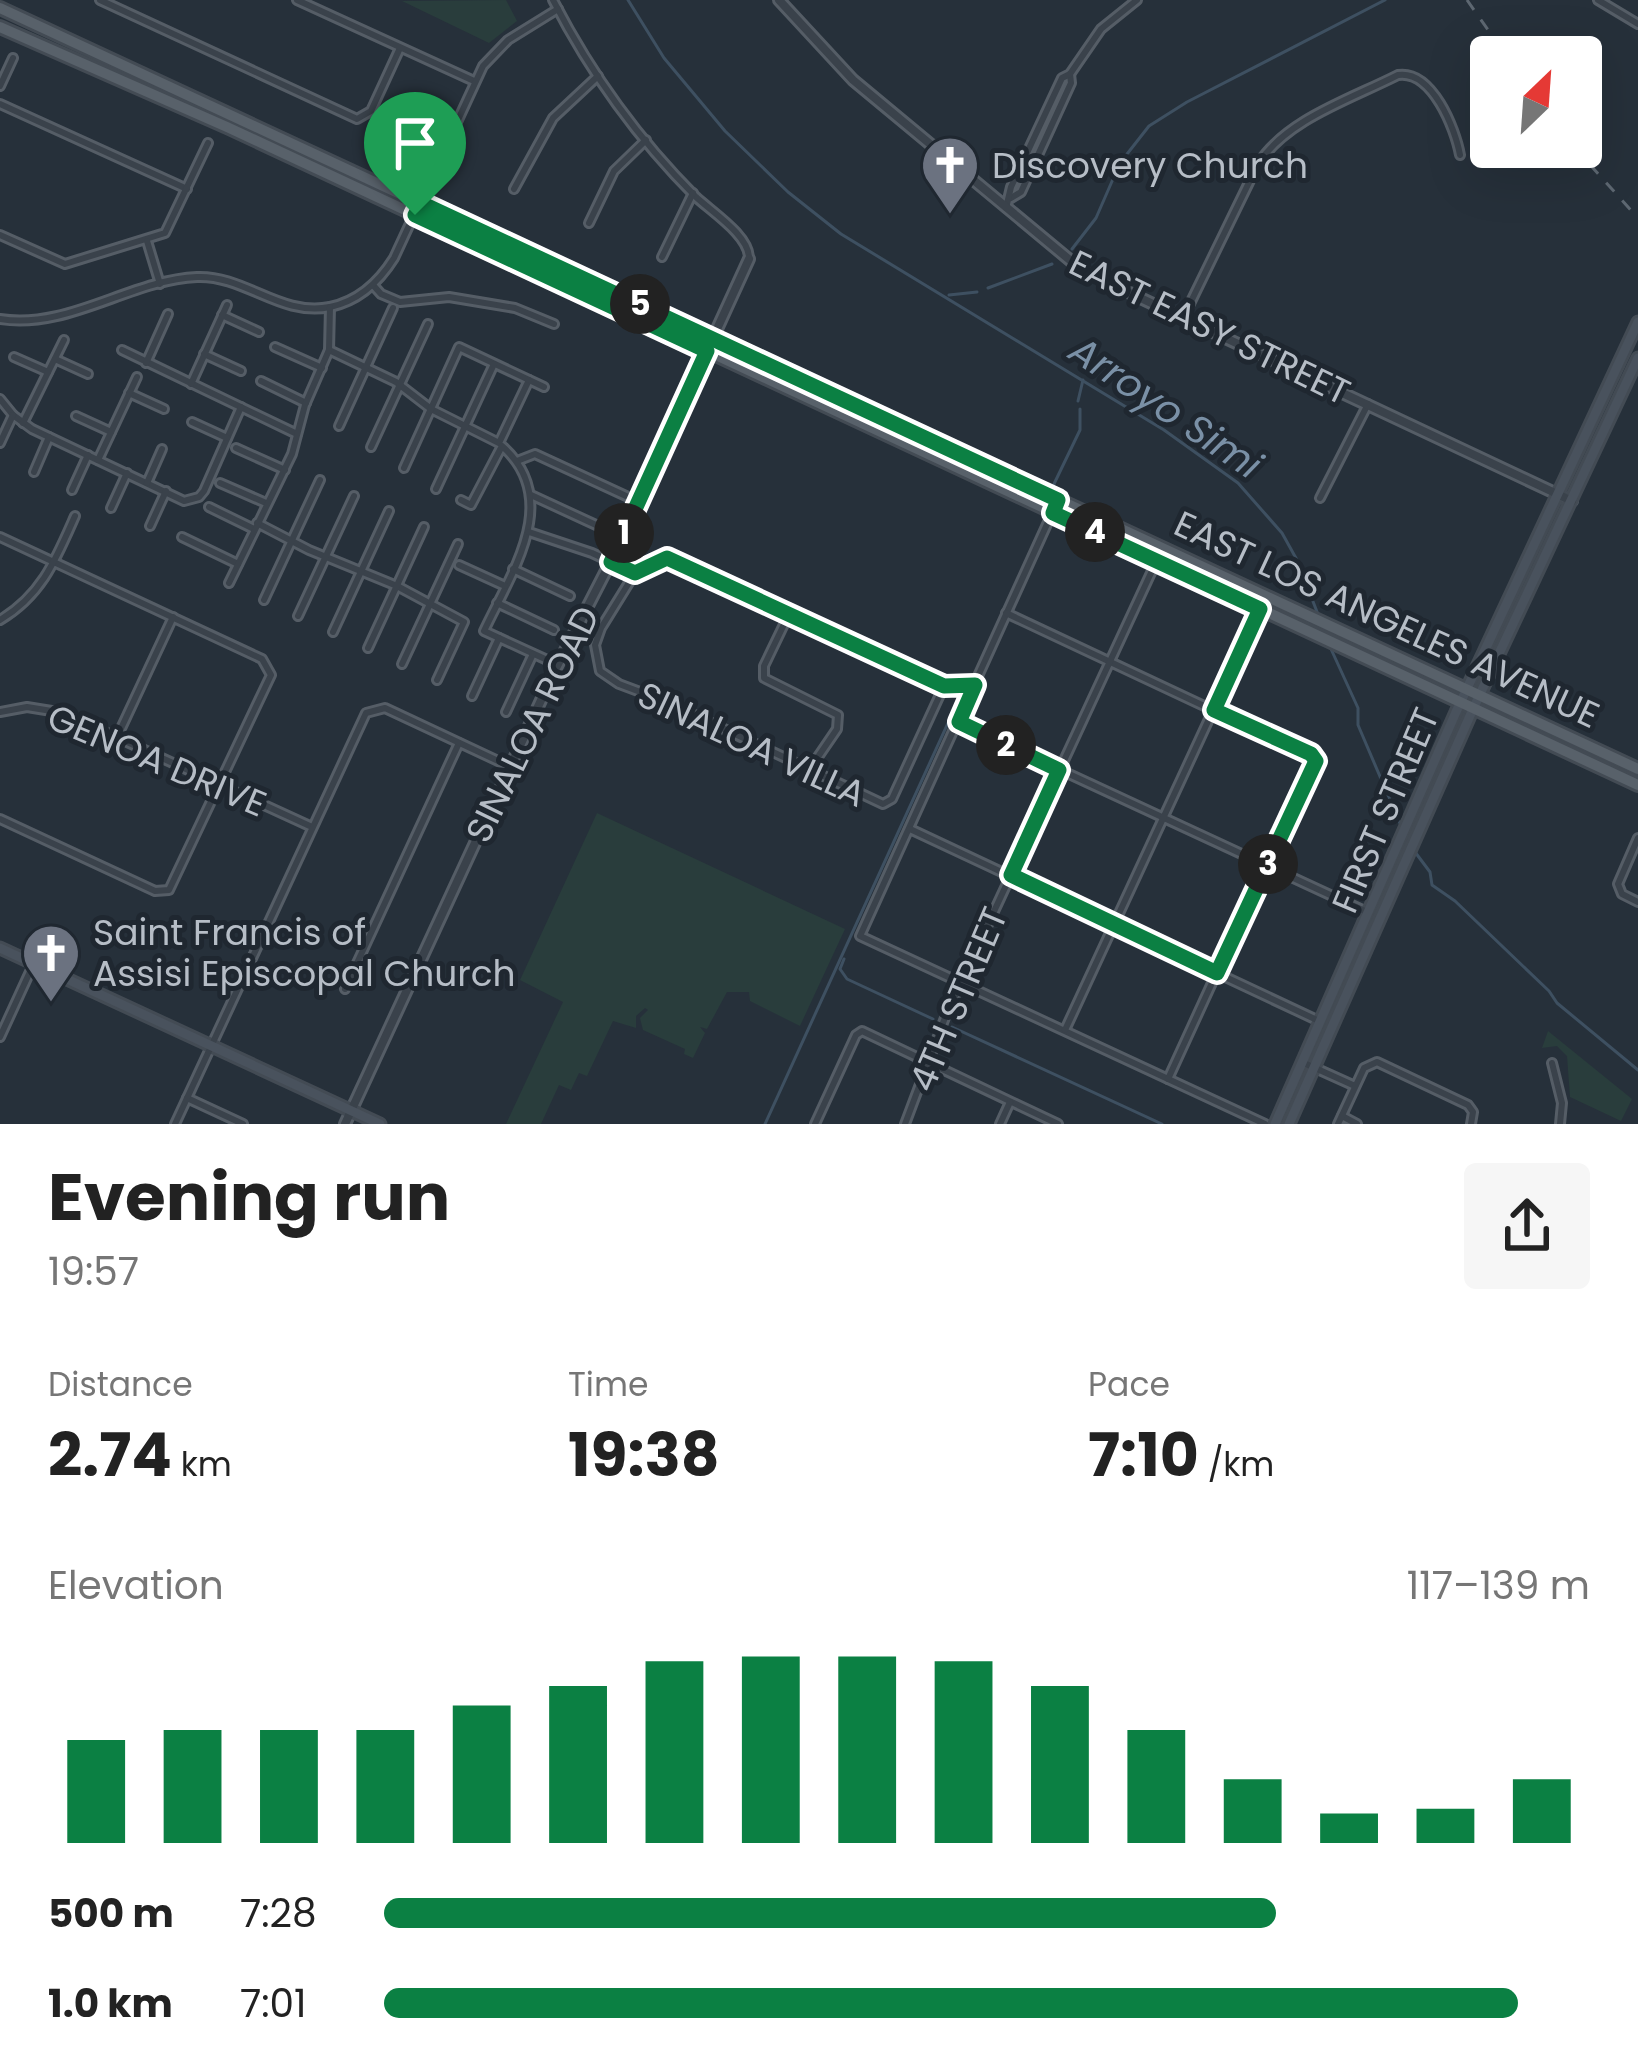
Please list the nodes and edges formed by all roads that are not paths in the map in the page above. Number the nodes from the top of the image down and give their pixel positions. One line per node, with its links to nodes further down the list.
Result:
1 (100, 0): 10 (street)
2 (297, 0): 10 (street)
3 (779, 0): 25 (street, EAST EASY STREET)
4 (1137, 0): 12 (street)
5 (1598, 0): 8 (street)
6 (555, 4): 13 (street); 14 (street)
7 (0, 8): 26 (main road, EAST LOS ANGELES AVENUE)
8 (1638, 24)
9 (0, 27): 26 (main road, EAST LOS ANGELES AVENUE)
10 (400, 48): 14 (street)
11 (13, 58): 15 (street)
12 (1070, 74): 17 (street); 18 (street)
13 (598, 76): 19 (street); 23 (street)
14 (474, 82): 26 (street)
15 (0, 86)
16 (0, 104): 22 (street)
17 (1043, 120): 18 (street); 25 (street)
18 (1053, 124): 25 (street)
19 (646, 140): 24 (street); 27 (street)
20 (208, 143): 22 (street)
21 (1460, 155): 39 (street)
22 (187, 189): 29 (street)
23 (514, 189)
24 (693, 193): 30 (street); 31 (street)
25 (1009, 203): 39 (street, EAST EASY STREET)
26 (418, 209): 33 (street); 45 (main road, EAST LOS ANGELES AVENUE); 50 (main road, EAST LOS ANGELES AVENUE)
27 (589, 223)
28 (0, 235): 29 (street)
29 (146, 241): 32 (street)
30 (662, 257)
31 (749, 259): 45 (street, SINALOA ROAD)
32 (160, 284): 35 (street); 40 (street)
33 (373, 285): 35 (street); 43 (street)
34 (227, 305): 38 (street)
35 (330, 307): 49 (street)
36 (393, 308): 58 (street)
37 (169, 314): 55 (street)
38 (222, 316): 44 (street); 51 (street)
39 (1183, 318): 71 (street, EAST EASY STREET)
40 (0, 319)
41 (1638, 322): 104 (main road, FIRST STREET)
42 (428, 324): 66 (street)
43 (554, 325)
44 (259, 332)
45 (712, 338): 50 (street, SINALOA ROAD); 109 (main road, EAST LOS ANGELES AVENUE)
46 (64, 340): 54 (street)
47 (275, 346): 57 (street)
48 (122, 350): 55 (street)
49 (328, 350): 57 (street); 58 (street)
50 (707, 351): 115 (main road, EAST LOS ANGELES AVENUE); 130 (street, SINALOA ROAD)
51 (204, 354): 59 (street); 65 (street)
52 (14, 357): 60 (street)
53 (1638, 358): 110 (main road, FIRST STREET)
54 (55, 359): 60 (street); 61 (street)
55 (146, 363): 65 (street)
56 (494, 364): 63 (street); 74 (street); 80 (street)
57 (322, 368): 70 (street)
58 (366, 368): 66 (street); 79 (street)
59 (241, 371)
60 (47, 372): 78 (street)
61 (88, 374)
62 (136, 377): 68 (street)
63 (529, 380): 67 (street); 86 (street)
64 (261, 382): 70 (street)
65 (190, 384): 72 (street)
66 (400, 384): 74 (street); 87 (street)
67 (544, 387)
68 (129, 393): 73 (street); 81 (street)
69 (0, 399): 75 (street)
70 (306, 403): 82 (street)
71 (1368, 404): 104 (street, EAST EASY STREET); 107 (street)
72 (241, 407): 82 (street); 84 (street)
73 (164, 409)
74 (431, 409): 80 (street); 93 (street)
75 (13, 415): 78 (street); 85 (street)
76 (76, 416): 81 (street)
77 (192, 422): 84 (street)
78 (23, 423): 83 (street)
79 (339, 426)
80 (465, 426): 86 (street); 100 (street)
81 (111, 432): 91 (street)
82 (297, 434): 94 (street)
83 (49, 437): 90 (street); 95 (street)
84 (227, 438): 102 (street)
85 (0, 443)
86 (501, 444): 92 (street); 108 (street)
87 (371, 447)
88 (236, 448): 94 (street)
89 (162, 449): 98 (street)
90 (88, 455): 91 (street); 101 (street)
91 (98, 460): 96 (street)
92 (517, 460): 103 (street); 106 (street)
93 (404, 468)
94 (285, 470): 111 (street)
95 (34, 472)
96 (127, 473): 98 (street); 112 (street)
97 (320, 480): 124 (street)
98 (147, 482): 102 (street)
99 (220, 483): 111 (street)
100 (436, 489)
101 (72, 490)
102 (166, 491): 117 (street)
103 (532, 495): 120 (street); 121 (street)
104 (1558, 495): 110 (street, EAST EASY STREET); 161 (main road, FIRST STREET)
105 (354, 496): 127 (street)
106 (626, 496)
107 (1320, 498)
108 (461, 500)
109 (1058, 500): 115 (street); 126 (main road, EAST LOS ANGELES AVENUE)
110 (1572, 501): 161 (main road, FIRST STREET)
111 (266, 503): 118 (street)
112 (111, 508)
113 (209, 508): 118 (street)
114 (389, 511): 134 (street)
115 (1053, 513): 128 (main road, EAST LOS ANGELES AVENUE); 145 (street)
116 (76, 516): 129 (street)
117 (150, 526)
118 (256, 526): 124 (street); 131 (street)
119 (424, 527): 137 (street)
120 (609, 531)
121 (529, 532): 130 (street); 133 (street)
122 (0, 537): 129 (street)
123 (182, 537): 131 (street)
124 (291, 542): 127 (street); 141 (street)
125 (458, 544): 143 (street)
126 (1163, 547): 128 (street, 4TH STREET); 139 (main road, EAST LOS ANGELES AVENUE)
127 (326, 556): 134 (street); 147 (street)
128 (1156, 561): 144 (main road, EAST LOS ANGELES AVENUE); 156 (street, 4TH STREET)
129 (54, 562): 148 (street); 149 (street)
130 (613, 562): 135 (street); 171 (street, SINALOA ROAD)
131 (238, 563): 136 (street)
132 (458, 565): 138 (street)
133 (513, 569): 138 (street); 140 (street)
134 (362, 570): 137 (street); 151 (street)
135 (635, 573): 146 (street); 172 (street, SINALOA VILLA)
136 (229, 584)
137 (397, 586): 143 (street); 153 (street)
138 (505, 586): 142 (street)
139 (1267, 595): 144 (street); 161 (main road, EAST LOS ANGELES AVENUE)
140 (570, 596)
141 (264, 600)
142 (496, 604): 150 (street); 152 (street)
143 (430, 605): 157 (street); 158 (street)
144 (1260, 609): 163 (main road, EAST LOS ANGELES AVENUE); 165 (street)
145 (1006, 613): 156 (street); 159 (street)
146 (789, 614): 160 (street); 172 (street)
147 (298, 616)
148 (173, 617): 169 (street); 176 (street)
149 (0, 620)
150 (554, 630)
151 (333, 632)
152 (499, 638): 154 (street); 162 (street)
153 (368, 648)
154 (533, 654): 155 (street); 167 (street)
155 (545, 659)
156 (1110, 662): 165 (street); 173 (street, 4TH STREET)
157 (403, 664)
158 (437, 680)
159 (975, 685): 160 (street); 168 (street)
160 (944, 686): 172 (street, SINALOA VILLA)
161 (1473, 693): 163 (main road, FIRST STREET); 164 (main road, FIRST STREET); 174 (main road, EAST LOS ANGELES AVENUE)
162 (472, 696)
163 (1461, 702): 164 (main road, EAST LOS ANGELES AVENUE); 185 (main road, FIRST STREET)
164 (1473, 709): 175 (main road, EAST LOS ANGELES AVENUE); 199 (main road, FIRST STREET)
165 (1214, 710): 177 (street); 182 (street)
166 (0, 712): 169 (street, GENOA DRIVE)
167 (506, 712)
168 (959, 722): 173 (street); 180 (street)
169 (117, 737): 176 (street, GENOA DRIVE)
170 (459, 742): 171 (street); 179 (street); 191 (street)
171 (511, 766): 204 (street, SINALOA ROAD)
172 (809, 770)
173 (1059, 770): 177 (street); 183 (street, 4TH STREET)
174 (1638, 770)
175 (1638, 784)
176 (221, 785): 178 (street); 179 (street, GENOA DRIVE)
177 (1164, 818): 182 (street); 186 (street)
178 (0, 819)
179 (312, 828): 195 (street)
180 (910, 829): 183 (street); 190 (street)
181 (1638, 838): 184 (street)
182 (1267, 866): 185 (street); 189 (street)
183 (1011, 875): 186 (street); 190 (street, 4TH STREET)
184 (1638, 902)
185 (1370, 914): 192 (main road, FIRST STREET)
186 (1114, 924): 189 (street); 193 (street)
187 (0, 948): 188 (main road)
188 (34, 963): 194 (street); 195 (main road)
189 (1217, 973): 192 (street); 200 (street)
190 (961, 982): 193 (street); 196 (street, 4TH STREET)
191 (345, 988)
192 (1322, 1022): 197 (main road, FIRST STREET)
193 (1065, 1030): 200 (street)
194 (0, 1037)
195 (211, 1046): 202 (street); 204 (main road)
196 (928, 1063): 203 (street); 210 (street); 211 (street, 4TH STREET)
197 (1304, 1063): 199 (street); 215 (main road, FIRST STREET)
198 (1552, 1064): 219 (street)
199 (1316, 1068): 201 (street); 216 (main road, FIRST STREET)
200 (1168, 1079): 214 (street)
201 (1355, 1086): 205 (street); 218 (street)
202 (187, 1098): 206 (street); 207 (street)
203 (1010, 1102): 212 (street); 213 (street)
204 (351, 1111): 208 (street, SINALOA ROAD); 209 (main road)
205 (1340, 1120): 217 (street)
206 (175, 1124)
207 (242, 1124)
208 (345, 1124)
209 (380, 1124)
210 (815, 1124)
211 (904, 1124)
212 (1000, 1124)
213 (1058, 1124)
214 (1265, 1124)
215 (1275, 1124)
216 (1289, 1124)
217 (1357, 1124)
218 (1471, 1124)
219 (1560, 1124)

